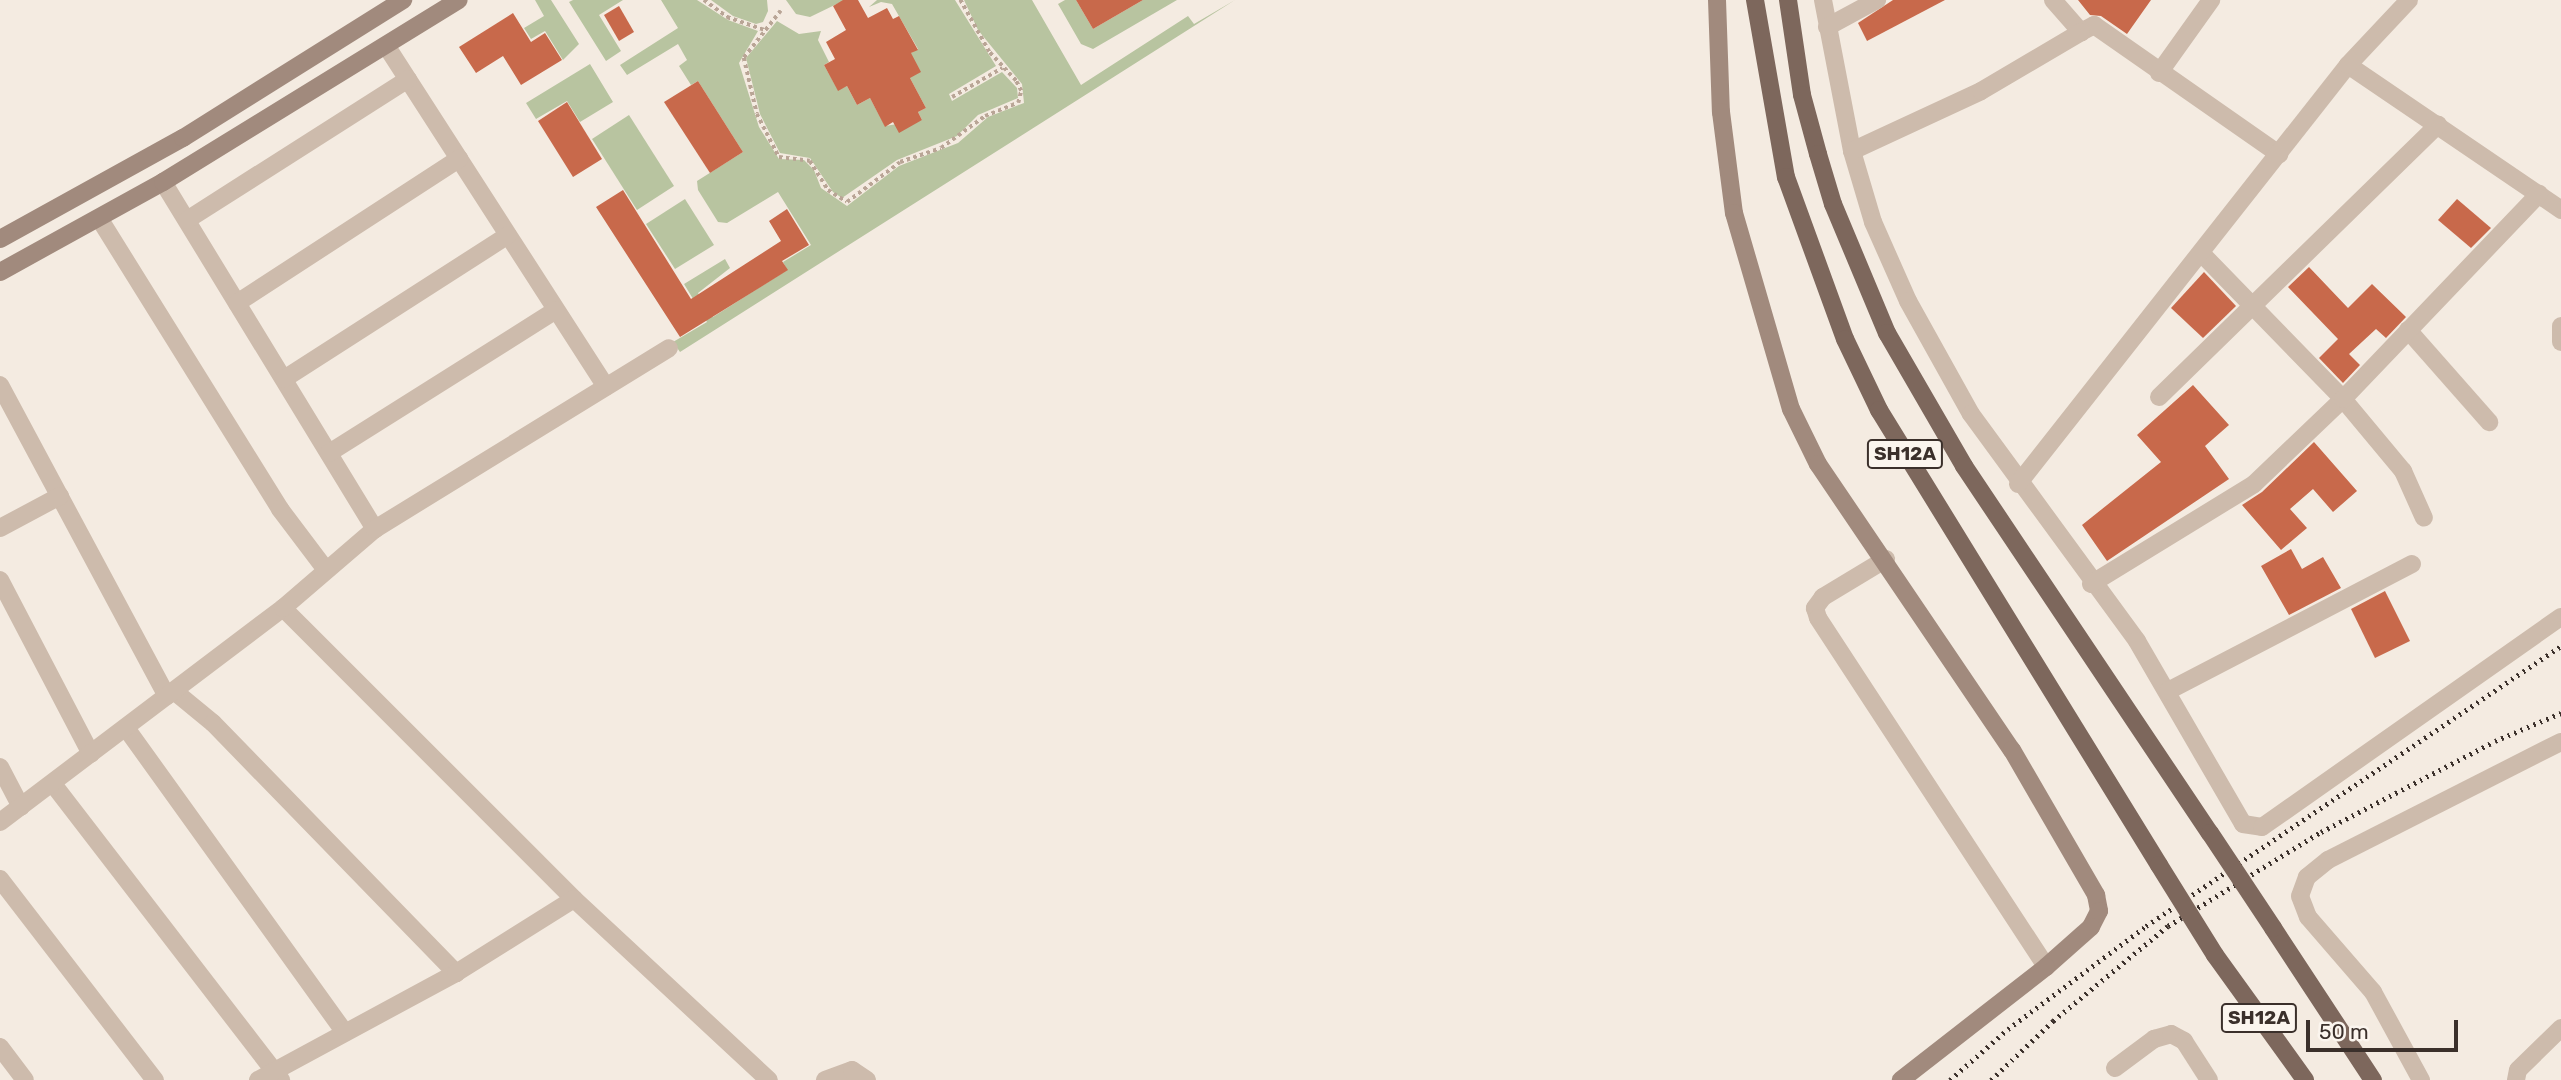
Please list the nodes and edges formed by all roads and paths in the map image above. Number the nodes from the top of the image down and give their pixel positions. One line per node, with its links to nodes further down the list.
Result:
1 (403, 0): 33 (street)
2 (459, 0): 17 (street)
3 (704, 0): 15 (path)
4 (960, 0): 19 (path)
5 (1717, 0): 55 (street)
6 (1755, 0): 88 (main road, SH12A, bridge)
7 (1788, 0): 89 (main road, SH12A, bridge)
8 (1823, 0): 14 (street)
9 (1877, 0): 14 (street)
10 (2053, 0): 16 (street)
11 (2211, 0): 20 (street)
12 (2409, 0): 18 (street)
13 (781, 11): 15 (path)
14 (1827, 27): 24 (street)
15 (764, 30): 19 (path)
16 (2081, 32): 20 (street); 24 (street)
17 (387, 47): 21 (street); 27 (street)
18 (2348, 65): 23 (street); 25 (street)
19 (1002, 68): 22 (path)
20 (2159, 73): 25 (street)
21 (408, 79): 26 (street); 31 (street)
22 (953, 97)
23 (2438, 125): 28 (street); 37 (street)
24 (1852, 151): 50 (street)
25 (2279, 154): 34 (street)
26 (459, 159): 32 (street); 36 (street)
27 (163, 182): 30 (street); 31 (street)
28 (2539, 194): 29 (street); 40 (street)
29 (2561, 210)
30 (99, 218): 35 (street); 57 (street)
31 (187, 220): 36 (street)
32 (508, 235): 38 (street); 43 (street)
33 (0, 239)
34 (2203, 255): 37 (street); 50 (street)
35 (0, 272)
36 (237, 303): 43 (street)
37 (2253, 304): 46 (street); 47 (street)
38 (556, 310): 45 (street); 49 (street)
39 (2561, 326): 41 (street)
40 (2408, 330): 47 (street); 48 (street)
41 (2561, 342)
42 (669, 348): 45 (street)
43 (284, 379): 49 (street)
44 (0, 385): 51 (street)
45 (606, 387): 54 (street)
46 (2159, 397)
47 (2343, 399): 52 (street); 59 (street)
48 (2489, 422)
49 (328, 453): 54 (street)
50 (2018, 484): 59 (street)
51 (60, 496): 53 (street); 63 (street)
52 (2424, 518)
53 (0, 528)
54 (375, 529): 57 (street)
55 (1886, 559): 73 (street); 73 (street)
56 (2412, 564): 62 (street)
57 (326, 570): 60 (street)
58 (0, 580): 66 (street)
59 (2091, 584): 62 (street)
60 (283, 608): 63 (street); 72 (street)
61 (2561, 617): 62 (street)
62 (2168, 691)
63 (171, 694): 64 (street); 74 (street)
64 (126, 728): 66 (street); 76 (street)
65 (2561, 742): 90 (street)
66 (92, 754): 68 (street)
67 (0, 767): 69 (street)
68 (53, 784): 69 (street); 79 (street)
69 (21, 807): 70 (street)
70 (0, 822)
71 (0, 878): 81 (street)
72 (574, 899): 74 (street); 83 (street)
73 (2046, 967): 86 (street)
74 (456, 973): 76 (street)
75 (2561, 1028): 91 (street)
76 (345, 1032): 79 (street)
77 (0, 1047): 80 (street)
78 (2115, 1068): 87 (street)
79 (277, 1075): 82 (street)
80 (25, 1080)
81 (155, 1080)
82 (258, 1080)
83 (769, 1080)
84 (825, 1080): 85 (street)
85 (867, 1080)
86 (1901, 1080)
87 (2209, 1080)
88 (2305, 1080)
89 (2373, 1080)
90 (2421, 1080)
91 (2516, 1080)

